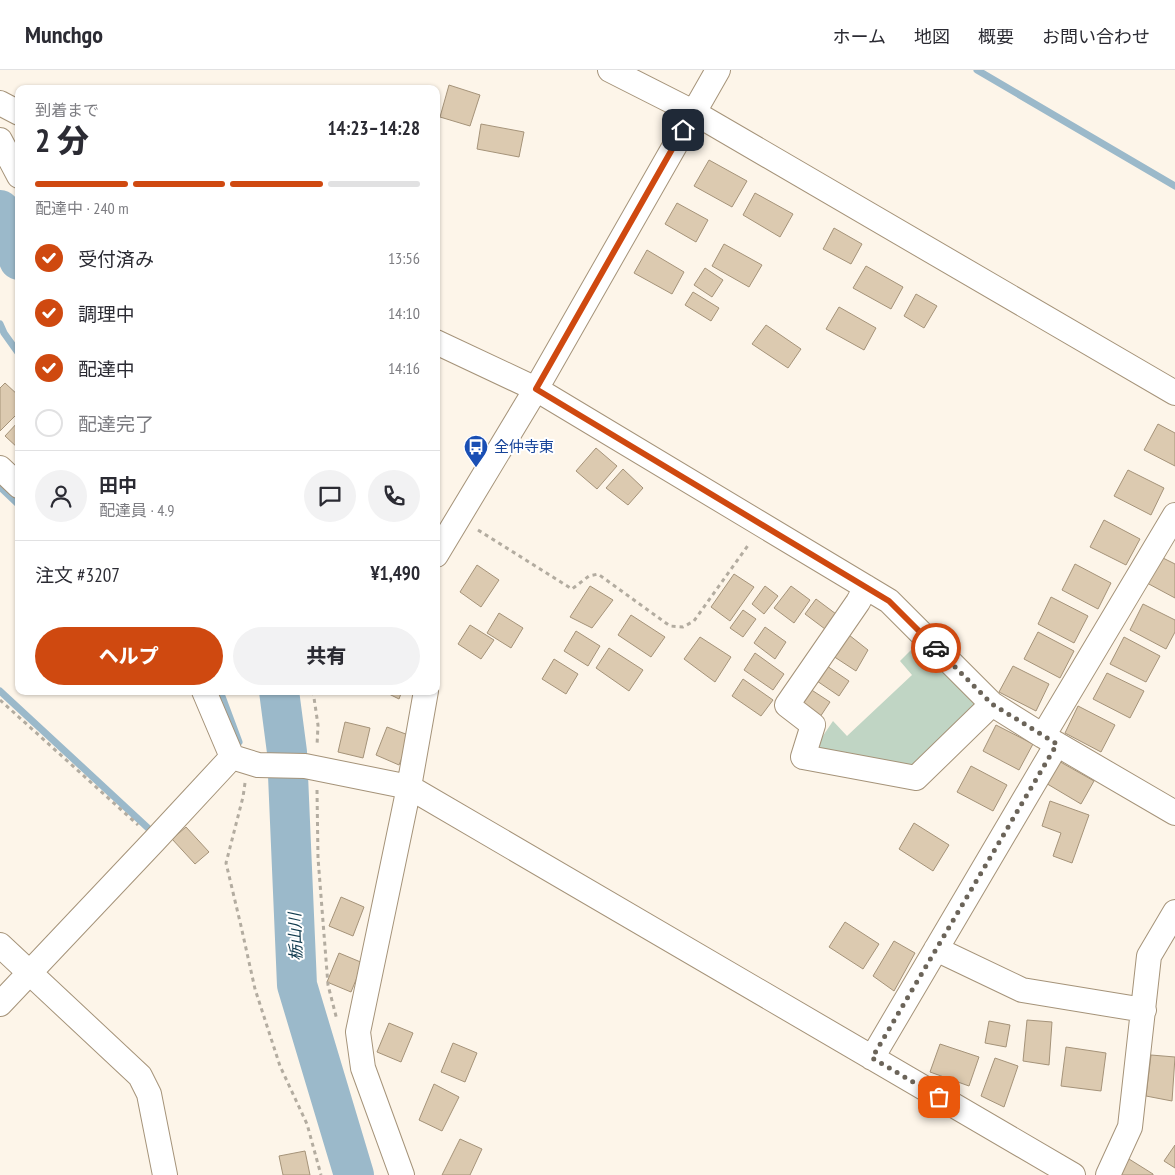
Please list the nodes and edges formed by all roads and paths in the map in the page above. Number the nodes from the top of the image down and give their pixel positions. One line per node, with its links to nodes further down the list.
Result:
1 (610, 70): 5 (street)
2 (718, 70): 5 (street)
3 (0, 103): 4 (street)
4 (15, 112)
5 (693, 112): 9 (street); 10 (street)
6 (0, 140): 7 (street)
7 (15, 168)
8 (440, 344): 9 (street)
9 (536, 389): 14 (street); 15 (street)
10 (1175, 393)
11 (0, 468): 12 (street)
12 (15, 482)
13 (1175, 515): 23 (street)
14 (459, 518): 15 (path); 16 (street)
15 (762, 525): 17 (street)
16 (440, 549)
17 (866, 587): 22 (street); 22 (street)
18 (206, 695): 24 (street)
19 (314, 695): 25 (path)
20 (425, 695): 26 (street)
21 (0, 700): 28 (path)
22 (992, 704): 23 (street)
23 (1050, 739): 27 (street); 31 (street)
24 (246, 762): 25 (street); 28 (street); 38 (path)
25 (311, 767): 26 (street); 35 (path)
26 (409, 787): 36 (street); 39 (street)
27 (1175, 813)
28 (155, 840): 32 (street)
29 (1175, 912): 34 (street)
30 (0, 945): 32 (street)
31 (936, 949): 34 (street); 36 (street)
32 (30, 972): 33 (street); 37 (street)
33 (0, 1004)
34 (1144, 1010): 41 (street)
35 (337, 1021)
36 (872, 1058): 40 (street)
37 (165, 1175)
38 (321, 1175)
39 (402, 1175)
40 (1073, 1175)
41 (1108, 1175)

